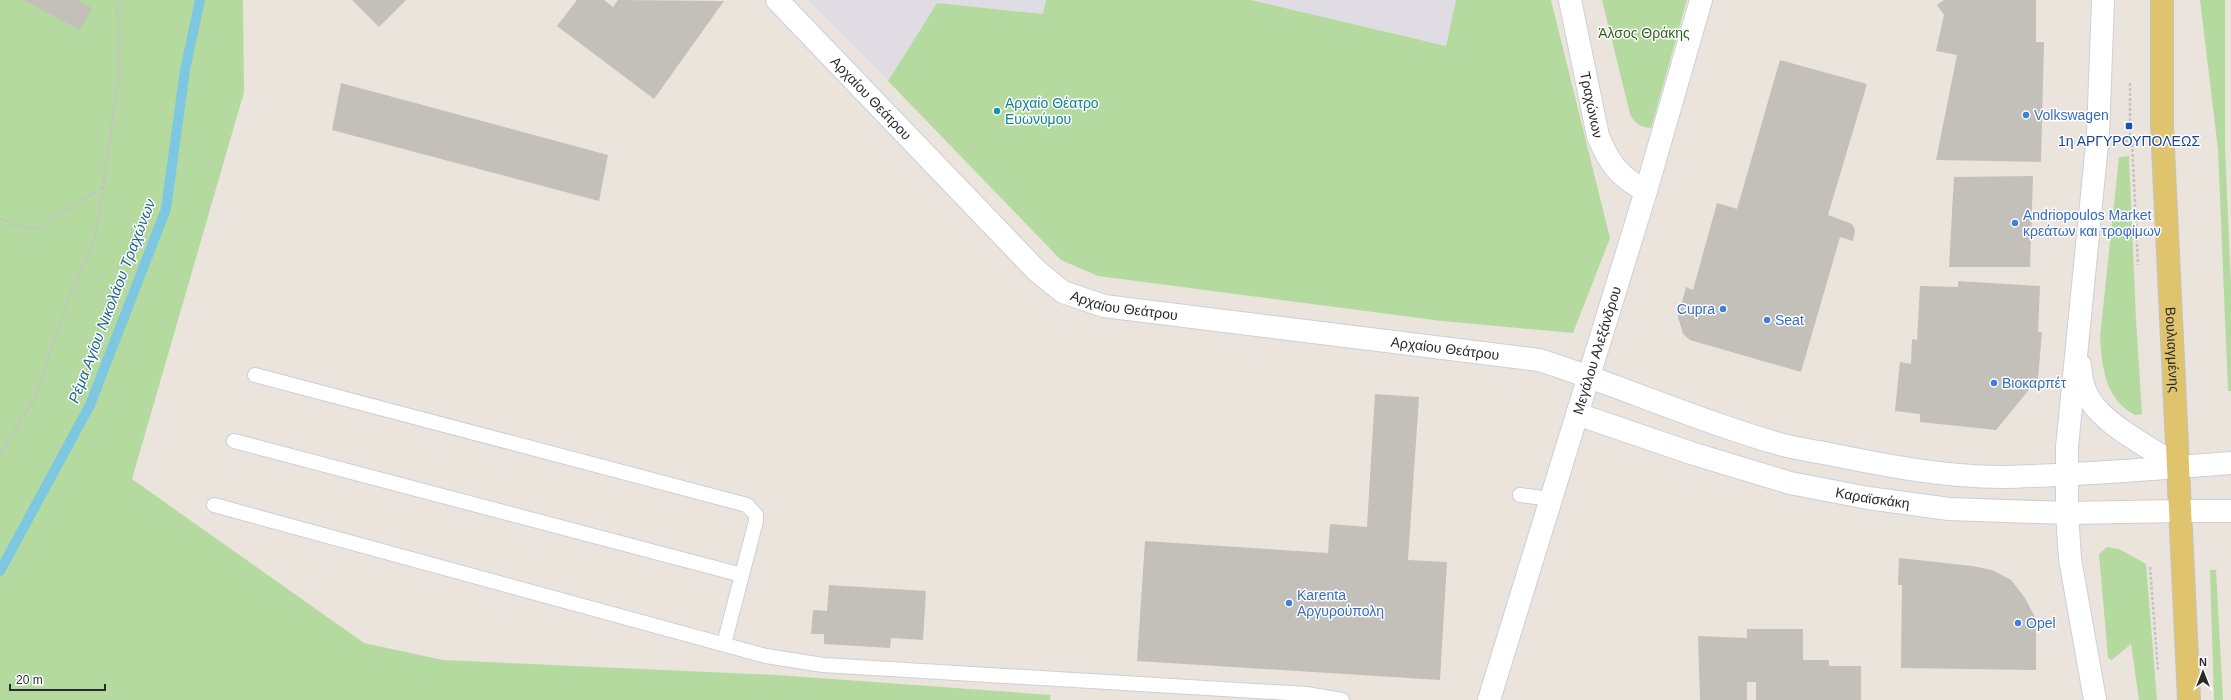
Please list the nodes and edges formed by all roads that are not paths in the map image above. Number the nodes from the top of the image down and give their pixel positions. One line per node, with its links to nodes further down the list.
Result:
1 (776, 0): 9 (street, Αρχαίου Θεάτρου)
2 (1570, 0): 6 (street, Τραχώνων)
3 (1701, 0): 6 (street, Μεγάλου Αλεξάνδρου)
4 (2103, 0): 7 (street)
5 (2162, 0): 13 (main road, Βουλιαγμένης)
6 (1646, 190): 9 (street, Μεγάλου Αλεξάνδρου)
7 (2076, 345): 13 (street); 14 (street)
8 (255, 375): 21 (lane)
9 (1589, 376): 10 (street, Μεγάλου Αλεξάνδρου); 14 (street)
10 (1577, 414): 16 (street, Μεγάλου Αλεξάνδρου); 20 (street, Καραϊσκάκη)
11 (234, 440): 21 (lane)
12 (2231, 463): 13 (street)
13 (2179, 467): 14 (street); 18 (main road, Βουλιαγμένης)
14 (2067, 476): 20 (street)
15 (1520, 495): 16 (lane)
16 (1550, 499): 24 (street, Μεγάλου Αλεξάνδρου)
17 (214, 505): 22 (lane)
18 (2180, 511): 19 (street, Καραϊσκάκη); 20 (street, Καραϊσκάκη); 26 (main road, Βουλιαγμένης)
19 (2231, 511)
20 (2067, 513): 25 (street)
21 (742, 575): 22 (lane)
22 (724, 644): 23 (lane)
23 (1342, 700)
24 (1489, 700)
25 (2095, 700)
26 (2189, 700)

